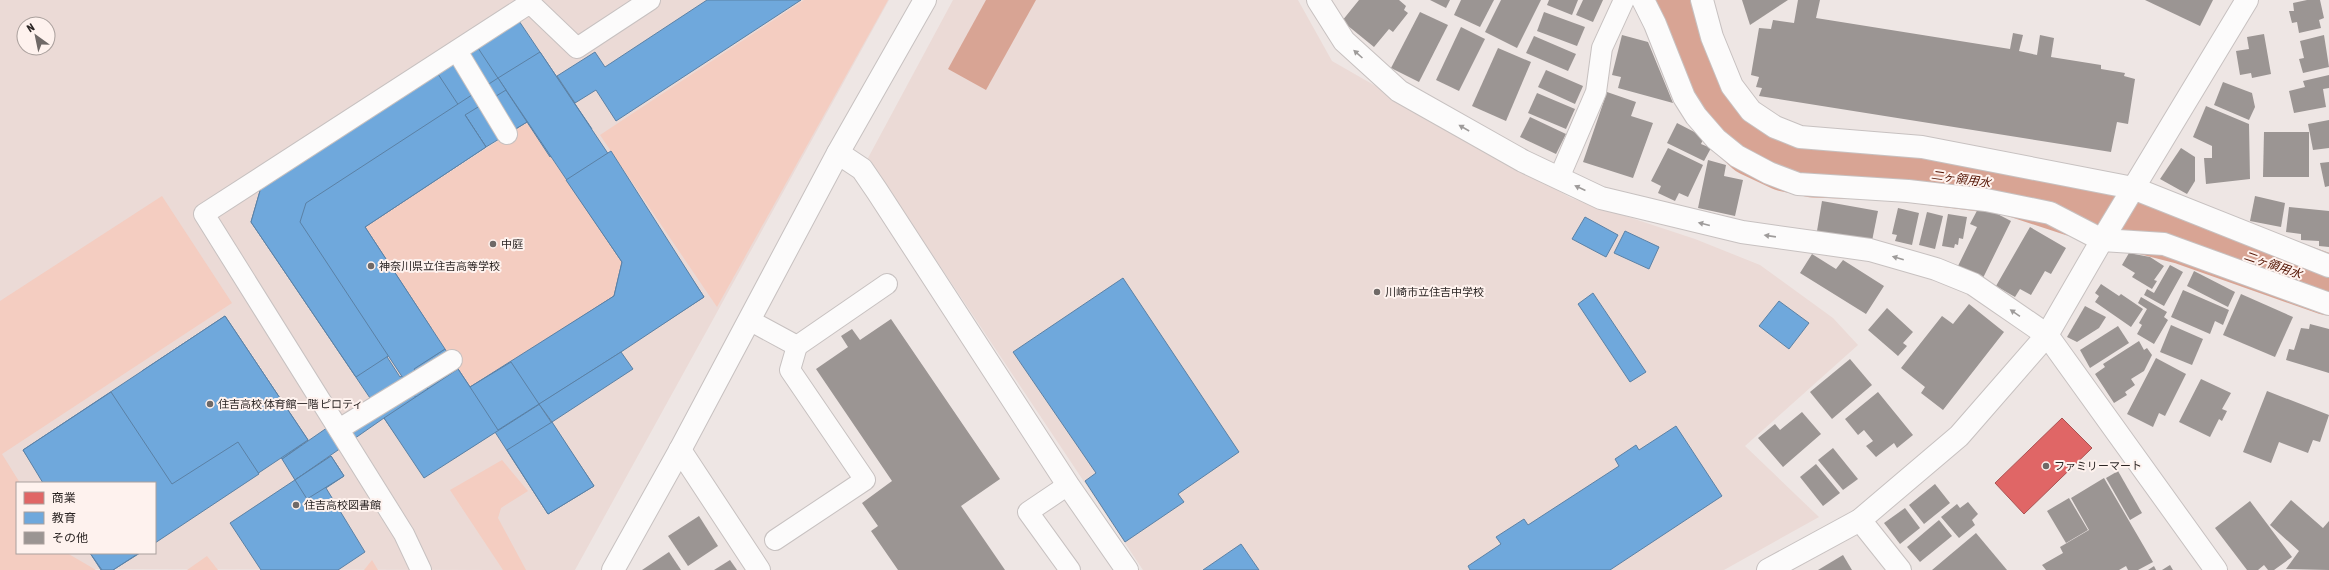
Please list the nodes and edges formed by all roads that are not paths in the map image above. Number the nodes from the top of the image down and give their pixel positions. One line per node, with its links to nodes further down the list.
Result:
1 (650, 0): 8 (lane)
2 (925, 0): 10 (street)
3 (1318, 0): 11 (street, one-way to 3)
4 (1624, 0): 11 (lane)
5 (1643, 0): 13 (street)
6 (1702, 0): 12 (street)
7 (2247, 0): 12 (street)
8 (457, 51): 9 (lane); 21 (lane)
9 (507, 134)
10 (838, 153): 17 (street); 23 (street)
11 (1559, 178): 18 (street, one-way to 11)
12 (2133, 188): 13 (street); 14 (street)
13 (2102, 240): 16 (street); 18 (street)
14 (2329, 266)
15 (887, 284): 19 (lane)
16 (2329, 304)
17 (749, 320): 19 (lane); 22 (street)
18 (2047, 335): 24 (street); 33 (street)
19 (796, 346): 25 (lane)
20 (452, 360): 21 (lane)
21 (339, 429): 26 (lane)
22 (680, 450): 27 (street); 28 (street)
23 (1068, 485): 29 (lane); 30 (street)
24 (1860, 520): 31 (street); 32 (street)
25 (775, 540)
26 (421, 570)
27 (613, 570)
28 (759, 570)
29 (1070, 570)
30 (1127, 570)
31 (1768, 570)
32 (1900, 570)
33 (2216, 570)

